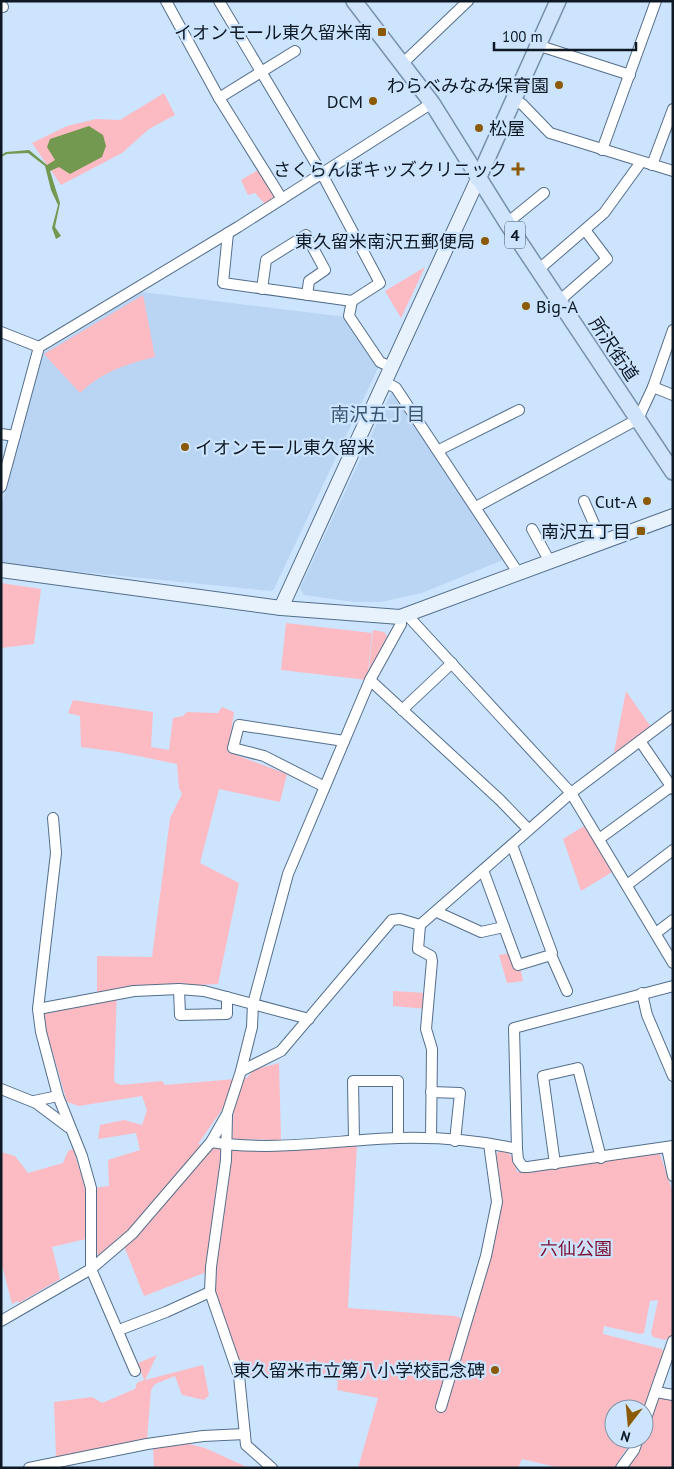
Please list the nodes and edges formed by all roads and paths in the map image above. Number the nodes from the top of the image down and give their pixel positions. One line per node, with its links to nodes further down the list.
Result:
1 (166, 1): 12 (street)
2 (219, 1): 10 (street)
3 (354, 1): 9 (main road, 所沢街道 / 4)
4 (468, 1): 9 (street)
5 (558, 1): 7 (main road)
6 (656, 1): 11 (street)
7 (538, 45): 11 (street); 13 (main road)
8 (295, 51): 10 (street)
9 (402, 64): 14 (main road, 所沢街道 / 4)
10 (262, 71): 12 (street); 20 (street)
11 (630, 75): 16 (street)
12 (218, 98): 23 (street)
13 (512, 101): 16 (street); 21 (main road)
14 (432, 103): 20 (street); 21 (main road, 所沢街道 / 4)
15 (673, 109): 18 (street)
16 (602, 150): 17 (street)
17 (641, 162): 18 (street); 25 (street)
18 (652, 165): 19 (street)
19 (673, 171)
20 (322, 174): 23 (street); 31 (street)
21 (478, 178): 24 (main road, 所沢街道 / 4); 35 (street)
22 (544, 193): 24 (street)
23 (282, 199): 26 (street)
24 (507, 223): 27 (main road, 所沢街道 / 4)
25 (585, 230): 27 (street); 30 (street)
26 (228, 233): 28 (street); 34 (street)
27 (538, 270): 30 (main road, 所沢街道 / 4)
28 (262, 289): 29 (street); 29 (street)
29 (307, 295): 31 (street)
30 (559, 300): 40 (main road, 所沢街道 / 4)
31 (352, 301): 35 (street)
32 (673, 330): 37 (street)
33 (1, 332): 34 (street)
34 (39, 347): 42 (street)
35 (392, 367): 36 (street)
36 (385, 382): 43 (street); 54 (street)
37 (653, 387): 38 (street); 40 (street)
38 (673, 394)
39 (519, 410): 43 (street)
40 (638, 419): 44 (main road, 所沢街道 / 4); 47 (street)
41 (1, 434): 42 (street)
42 (15, 436): 45 (street)
43 (439, 450): 47 (street)
44 (673, 472)
45 (1, 486)
46 (584, 501): 50 (street)
47 (476, 507): 53 (street)
48 (673, 516): 50 (street)
49 (532, 529): 51 (street)
50 (602, 542): 51 (street)
51 (550, 562): 53 (street)
52 (1, 570): 54 (street)
53 (519, 574): 55 (street)
54 (280, 608): 55 (street)
55 (404, 616): 56 (street); 57 (street)
56 (452, 663): 58 (street); 64 (street)
57 (370, 680): 58 (street); 60 (street)
58 (402, 710): 66 (street)
59 (673, 716): 61 (street)
60 (344, 741): 62 (street); 62 (street)
61 (640, 741): 63 (street); 64 (street)
62 (323, 786): 84 (street)
63 (672, 787): 67 (street)
64 (571, 792): 66 (street); 67 (street)
65 (53, 818): 85 (street)
66 (528, 829): 68 (street)
67 (599, 839): 71 (street)
68 (512, 845): 70 (street); 77 (street)
69 (673, 850): 71 (street)
70 (483, 870): 72 (street); 75 (street)
71 (627, 886): 76 (street)
72 (437, 912): 74 (street); 75 (street)
73 (673, 920): 76 (street)
74 (420, 924): 86 (street); 90 (street)
75 (504, 927): 77 (street)
76 (656, 933): 78 (street)
77 (551, 955): 81 (street)
78 (673, 962)
79 (673, 986): 82 (street)
80 (179, 989): 83 (street); 83 (street); 85 (street)
81 (567, 991)
82 (642, 993): 88 (street); 103 (street)
83 (227, 997): 84 (street)
84 (253, 1004): 86 (street); 87 (street)
85 (38, 1010): 91 (street)
86 (309, 1019): 87 (street)
87 (242, 1071): 93 (street)
88 (673, 1076)
89 (1, 1089): 92 (street)
90 (432, 1092): 96 (street); 98 (street)
91 (58, 1096): 92 (street); 94 (street)
92 (34, 1102): 94 (street)
93 (227, 1114): 99 (street); 101 (street)
94 (69, 1128): 107 (street)
95 (398, 1138): 96 (street); 97 (street); 97 (street)
96 (430, 1138): 98 (street)
97 (354, 1140): 101 (street)
98 (455, 1140): 100 (street)
99 (210, 1142): 101 (street); 107 (street)
100 (489, 1144): 103 (street); 116 (street)
101 (228, 1145): 108 (street)
102 (670, 1147): 104 (street); 106 (street)
103 (517, 1149): 105 (street)
104 (601, 1158): 105 (street); 105 (street)
105 (555, 1164)
106 (673, 1176)
107 (91, 1269): 109 (street); 110 (street)
108 (210, 1292): 110 (street); 117 (street)
109 (1, 1321)
110 (119, 1330): 112 (street)
111 (673, 1341): 113 (street)
112 (136, 1372)
113 (656, 1392): 114 (street); 115 (street)
114 (673, 1395)
115 (653, 1399)
116 (441, 1407)
117 (245, 1434): 119 (street); 120 (street)
118 (634, 1449): 121 (street)
119 (29, 1468)
120 (272, 1468)
121 (621, 1468)

